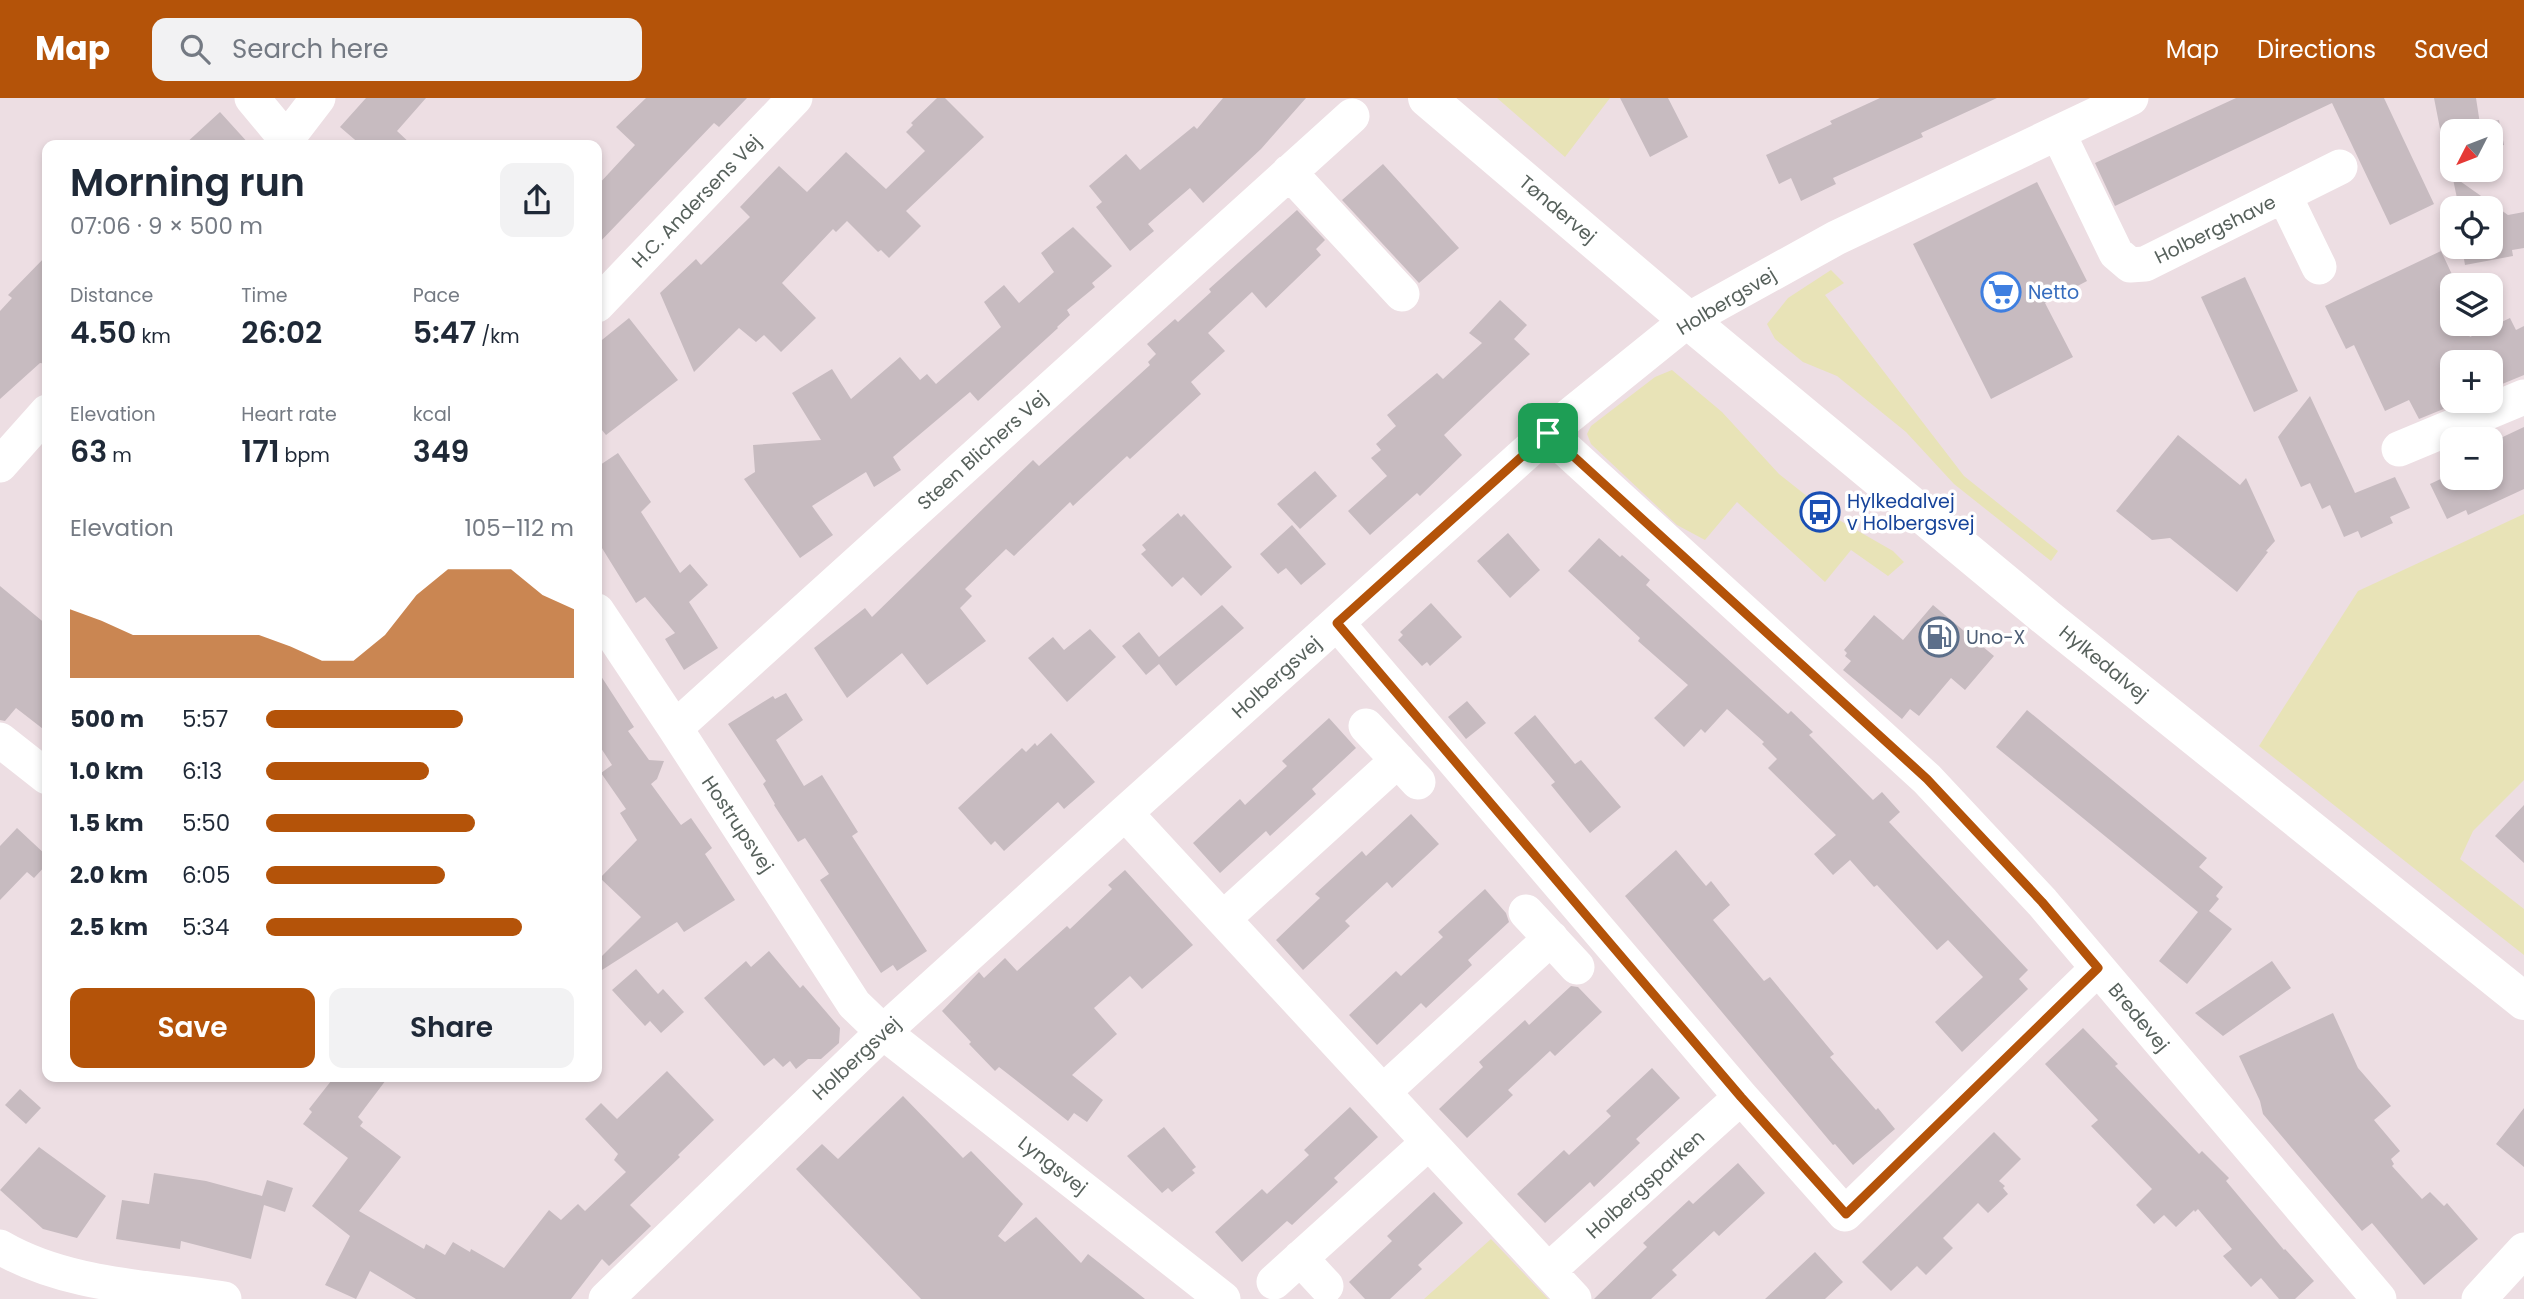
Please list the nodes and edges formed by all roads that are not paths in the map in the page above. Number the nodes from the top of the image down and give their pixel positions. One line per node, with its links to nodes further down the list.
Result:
1 (253, 98): 8 (street)
2 (318, 98): 9 (street)
3 (795, 98): 15 (street, H.C. Andersens Vej)
4 (1427, 98): 16 (street, Tøndervej)
5 (2131, 98): 7 (street, Holbergsvej)
6 (1352, 116): 11 (street, Steen Blichers Vej)
7 (2058, 133): 12 (street, Holbergshave); 16 (street, Holbergsvej)
8 (285, 140)
9 (289, 140)
10 (2340, 167): 12 (street, Holbergshave)
11 (1289, 172): 14 (street); 25 (street, Steen Blichers Vej)
12 (2284, 195): 13 (street, Holbergshave)
13 (2319, 267)
14 (1402, 294)
15 (602, 300)
16 (1688, 320): 19 (street, Holbergsvej); 34 (street, Hylkedalvej)
17 (2524, 397): 20 (street)
18 (42, 418): 21 (street)
19 (1548, 433): 23 (street, Holbergsvej); 33 (street, Bredevej)
20 (2399, 449)
21 (0, 465)
22 (602, 618): 25 (street, Hostrupsvej)
23 (1337, 623): 28 (street, Holbergsvej); 37 (street)
24 (1366, 726): 30 (street)
25 (675, 728): 35 (street, Hostrupsvej)
26 (0, 740): 27 (street)
27 (42, 774)
28 (1125, 813): 30 (street); 35 (street, Holbergsvej)
29 (1526, 912): 31 (street)
30 (1223, 919): 36 (street)
31 (1551, 938): 32 (street); 36 (street)
32 (1577, 967)
33 (2098, 968): 37 (street); 45 (street, Bredevej)
34 (2524, 1001)
35 (883, 1031): 48 (street, Holbergsvej); 49 (street, Lyngsvej)
36 (1383, 1092): 38 (street)
37 (1741, 1097): 42 (street, Holbergsparken)
38 (1429, 1142): 41 (street); 42 (street)
39 (0, 1247): 46 (street)
40 (2524, 1250): 51 (street)
41 (1300, 1258): 43 (street); 44 (street)
42 (1548, 1271): 50 (street)
43 (1274, 1282)
44 (1326, 1286)
45 (2361, 1292)
46 (184, 1296): 47 (street)
47 (224, 1299)
48 (606, 1299)
49 (1223, 1299)
50 (1574, 1299)
51 (2479, 1299)

